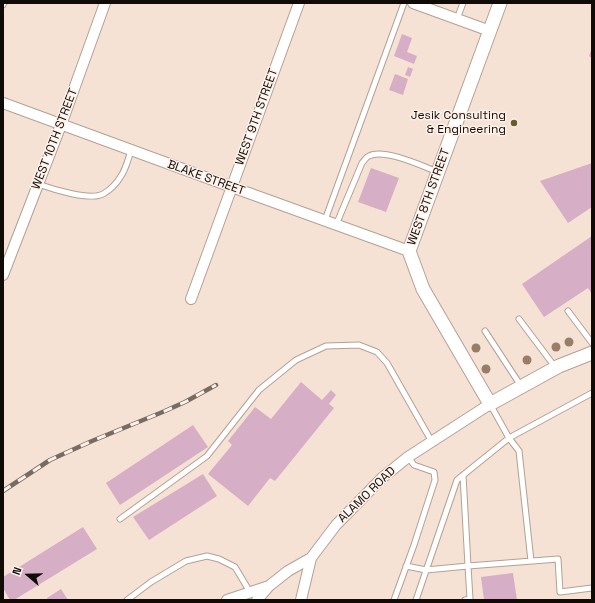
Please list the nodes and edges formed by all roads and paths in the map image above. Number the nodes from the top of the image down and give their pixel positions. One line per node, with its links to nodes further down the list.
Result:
1 (105, 3): 10 (street, WEST 10TH STREET)
2 (299, 3): 14 (street, WEST 9TH STREET)
3 (404, 3): 15 (lane)
4 (413, 3): 7 (street)
5 (463, 3): 7 (lane)
6 (500, 3): 8 (street, WEST 8TH STREET)
7 (458, 19): 8 (street)
8 (490, 31): 12 (street, WEST 8TH STREET)
9 (3, 103): 10 (street, BLAKE STREET)
10 (60, 125): 11 (street, BLAKE STREET); 13 (street, WEST 10TH STREET)
11 (131, 151): 13 (lane); 14 (street, BLAKE STREET)
12 (438, 172): 16 (lane); 17 (street, WEST 8TH STREET)
13 (38, 184): 18 (street, WEST 10TH STREET)
14 (232, 187): 15 (street, BLAKE STREET); 19 (street, WEST 9TH STREET)
15 (325, 220): 16 (street, BLAKE STREET)
16 (336, 225): 17 (street, BLAKE STREET)
17 (409, 251): 28 (street, WEST 8TH STREET)
18 (3, 275)
19 (191, 299)
20 (568, 311): 23 (lane)
21 (519, 319): 25 (lane)
22 (485, 331): 26 (lane)
23 (592, 343)
24 (592, 353): 25 (street)
25 (556, 368): 26 (street)
26 (521, 387): 28 (street)
27 (592, 393): 29 (lane)
28 (490, 404): 29 (lane); 30 (street, ALAMO ROAD)
29 (510, 438): 32 (lane); 35 (lane)
30 (432, 442): 31 (street, ALAMO ROAD); 33 (lane)
31 (408, 457): 34 (street, ALAMO ROAD); 36 (lane)
32 (463, 475): 37 (lane); 38 (lane)
33 (120, 519)
34 (311, 558): 40 (street, ALAMO ROAD); 43 (street)
35 (531, 561): 37 (lane); 39 (lane)
36 (406, 566): 38 (lane); 44 (lane)
37 (468, 566): 38 (lane); 46 (lane)
38 (426, 570): 45 (lane)
39 (592, 588)
40 (254, 596): 41 (lane); 42 (street)
41 (127, 600)
42 (227, 600)
43 (301, 600)
44 (394, 600)
45 (416, 600)
46 (465, 600)

